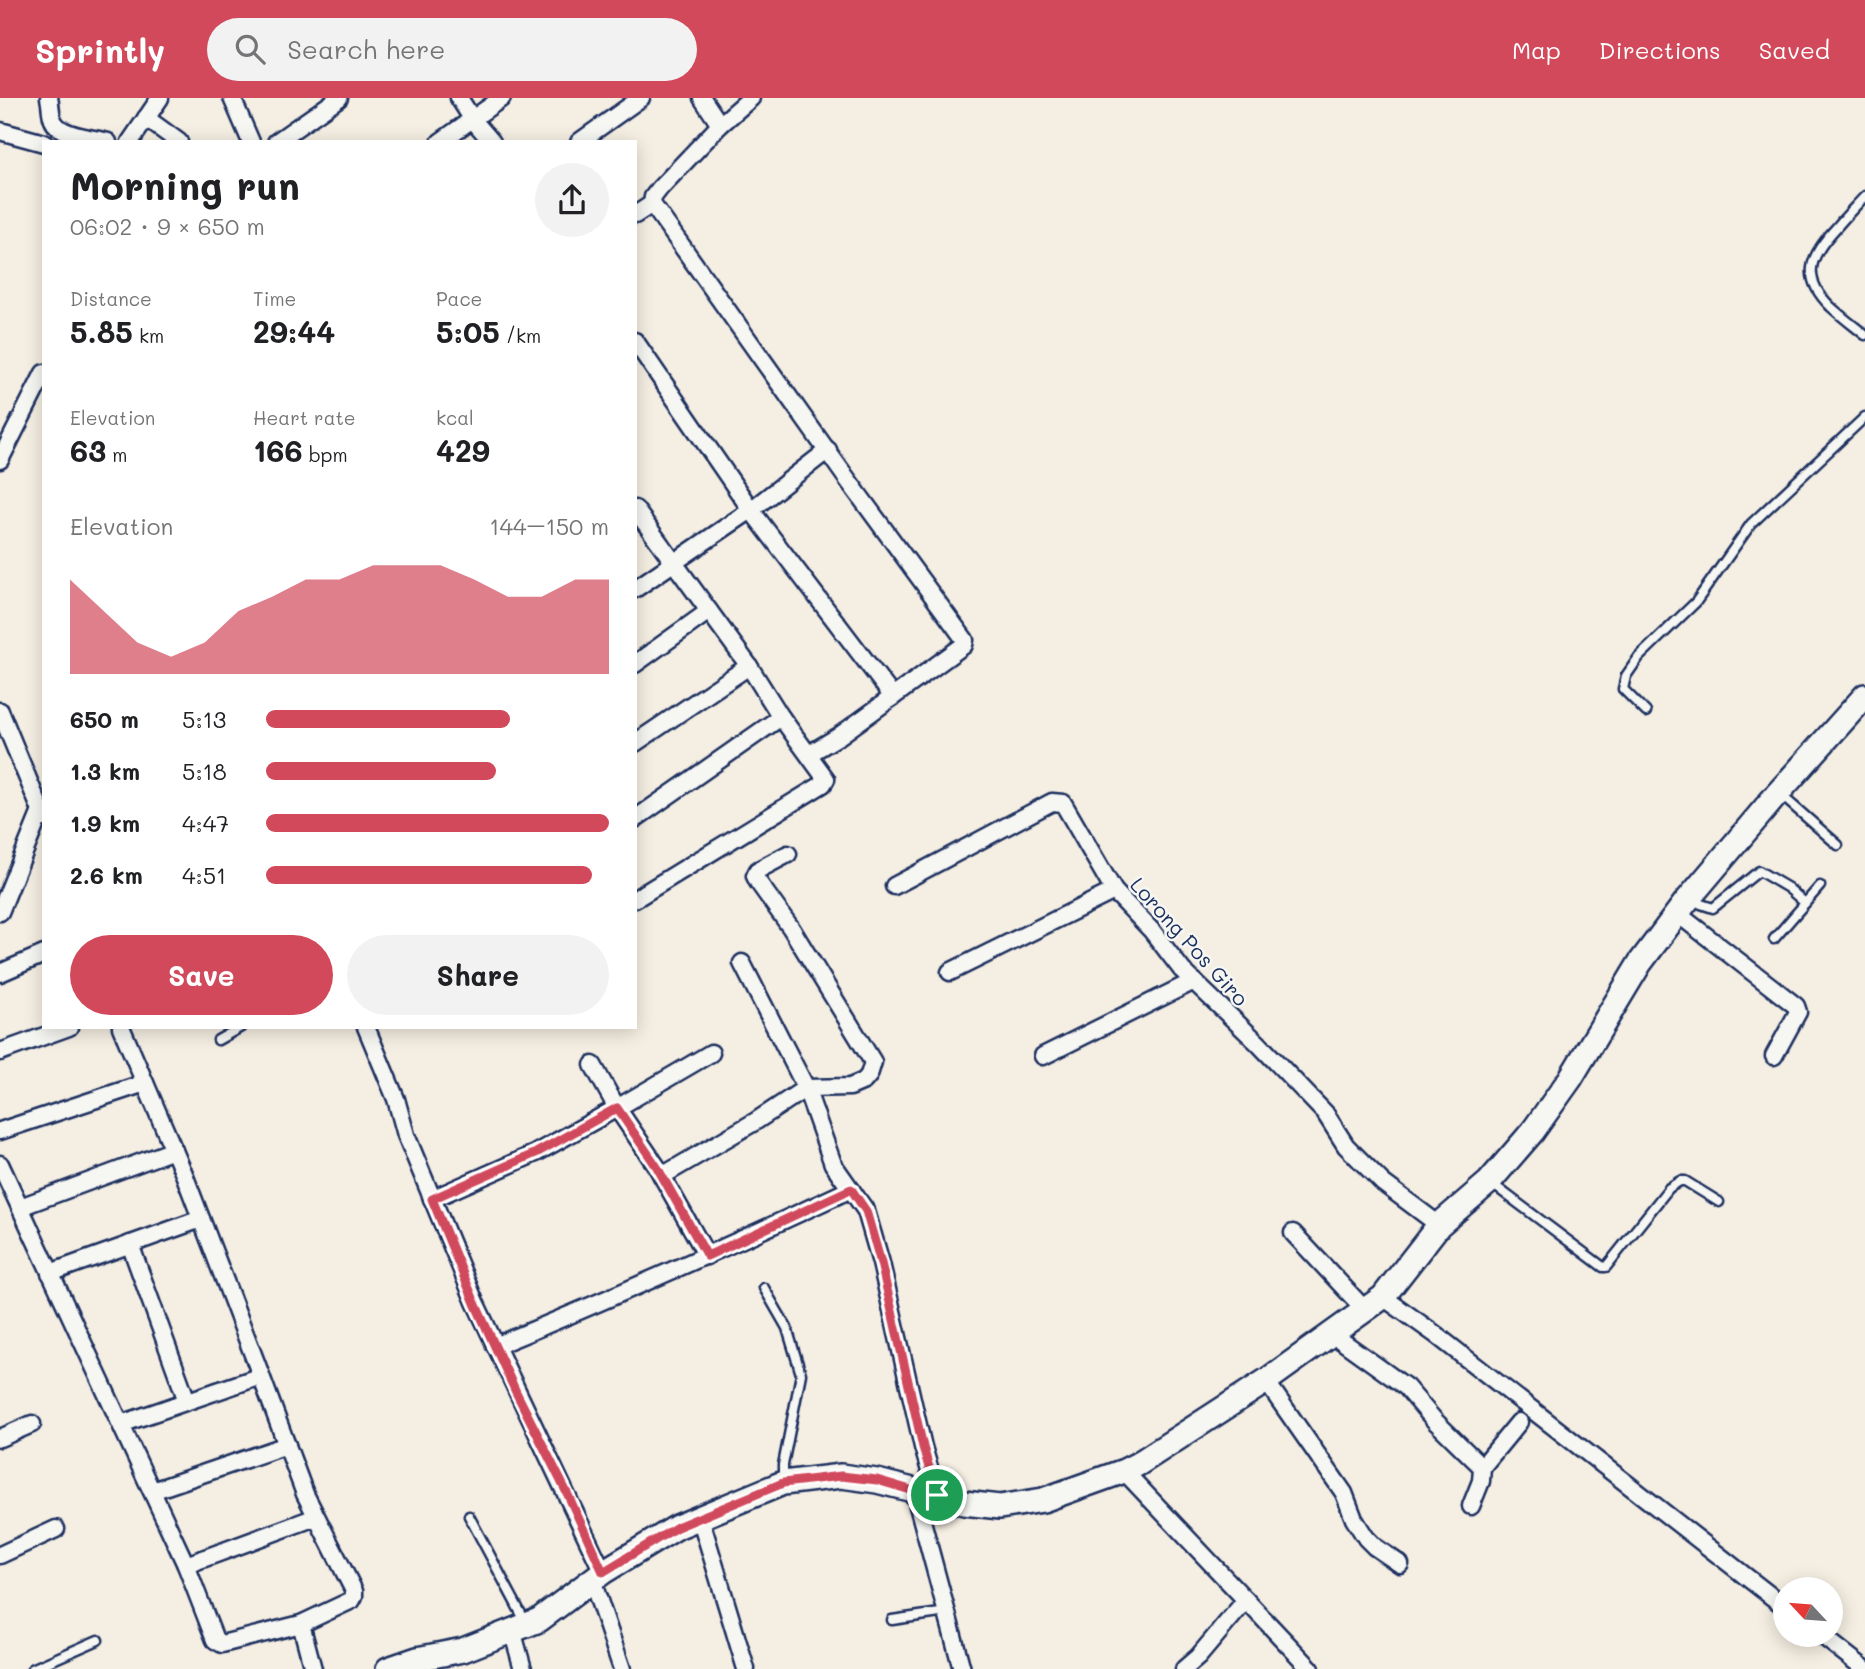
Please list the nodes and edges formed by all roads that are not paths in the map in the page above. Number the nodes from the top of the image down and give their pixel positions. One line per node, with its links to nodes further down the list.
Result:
1 (49, 98): 14 (street)
2 (160, 98): 10 (street)
3 (232, 98): 17 (street)
4 (459, 98): 11 (street)
5 (502, 98): 11 (street)
6 (641, 98): 21 (street)
7 (702, 98): 12 (street)
8 (751, 98): 12 (street)
9 (333, 100): 18 (street)
10 (146, 118): 15 (street); 16 (street)
11 (473, 120): 19 (street); 20 (street)
12 (720, 125): 24 (street)
13 (0, 131): 22 (street)
14 (99, 140)
15 (131, 140)
16 (176, 140)
17 (250, 140)
18 (279, 140)
19 (443, 140)
20 (490, 140)
21 (582, 140)
22 (42, 143)
23 (1865, 196): 26 (lane)
24 (652, 204): 25 (street); 30 (street)
25 (637, 214)
26 (1865, 335)
27 (637, 344): 32 (street)
28 (42, 377): 31 (street)
29 (1865, 417): 42 (lane)
30 (828, 450): 32 (street); 40 (street)
31 (0, 460)
32 (751, 510): 34 (street); 40 (street)
33 (637, 512): 34 (street)
34 (673, 561): 35 (street); 36 (street)
35 (637, 588)
36 (709, 611): 37 (street); 38 (street)
37 (637, 663)
38 (749, 666): 43 (street); 44 (street)
39 (1865, 696): 46 (main road)
40 (893, 697): 45 (street)
41 (0, 711): 47 (street)
42 (1646, 712)
43 (781, 717): 45 (street); 49 (street)
44 (637, 742)
45 (809, 754): 55 (street)
46 (1779, 793): 50 (lane); 57 (main road)
47 (42, 812)
48 (42, 816): 58 (street)
49 (637, 818)
50 (1838, 845)
51 (789, 854): 76 (street)
52 (894, 886): 54 (street, Lorong Pos Giro)
53 (1820, 886): 56 (lane)
54 (1114, 891): 63 (street); 64 (street, Lorong Pos Giro)
55 (637, 898)
56 (1805, 903): 57 (lane); 59 (lane)
57 (1684, 906): 73 (street); 82 (main road)
58 (0, 912)
59 (1774, 939)
60 (42, 955): 62 (street)
61 (742, 963): 76 (street)
62 (0, 972)
63 (950, 972)
64 (1194, 981): 72 (street); 88 (street, Lorong Pos Giro)
65 (63, 1029): 70 (street)
66 (122, 1029): 75 (street)
67 (238, 1029): 69 (lane)
68 (367, 1029): 84 (street)
69 (218, 1040)
70 (0, 1052)
71 (710, 1053): 77 (street)
72 (1043, 1056)
73 (1774, 1056)
74 (593, 1065): 77 (street)
75 (145, 1083): 78 (street); 79 (street)
76 (806, 1088): 81 (street); 83 (street)
77 (617, 1108): 81 (street); 84 (street)
78 (0, 1131)
79 (174, 1150): 86 (street); 87 (street)
80 (0, 1164): 86 (street)
81 (662, 1176): 91 (street)
82 (1489, 1182): 85 (lane); 88 (main road)
83 (851, 1189): 91 (street); 110 (street)
84 (432, 1199): 96 (street)
85 (1719, 1202)
86 (20, 1207): 92 (street)
87 (201, 1219): 90 (street); 97 (street)
88 (1440, 1225): 94 (main road)
89 (1293, 1233): 94 (street)
90 (130, 1244): 92 (street); 99 (street)
91 (707, 1256): 96 (street)
92 (50, 1273): 102 (street)
93 (764, 1288): 107 (lane)
94 (1374, 1304): 95 (main road); 120 (street)
95 (1332, 1334): 98 (main road); 105 (street)
96 (495, 1346): 119 (street)
97 (261, 1376): 99 (street); 104 (street)
98 (1266, 1381): 106 (main road); 117 (street)
99 (187, 1401): 102 (street)
100 (1519, 1422): 105 (street)
101 (32, 1424): 103 (street)
102 (121, 1424): 108 (street)
103 (0, 1438)
104 (287, 1445): 108 (street); 113 (street)
105 (1482, 1467): 111 (street)
106 (1124, 1471): 110 (main road); 121 (street)
107 (783, 1483): 109 (main road); 114 (main road)
108 (152, 1491): 118 (street)
109 (914, 1491): 110 (main road); 122 (street)
110 (937, 1495)
111 (1471, 1506)
112 (469, 1516): 125 (lane)
113 (316, 1517): 118 (street); 124 (street)
114 (700, 1517): 119 (main road); 134 (street)
115 (56, 1529): 116 (street)
116 (0, 1555)
117 (1400, 1564)
118 (186, 1565): 124 (street)
119 (597, 1576): 125 (main road); 133 (street)
120 (1773, 1598)
121 (1246, 1600): 136 (street); 137 (street)
122 (947, 1612): 123 (lane); 135 (street)
123 (892, 1620)
124 (301, 1624): 130 (street)
125 (519, 1627): 128 (main road); 132 (street)
126 (99, 1640): 129 (lane)
127 (1837, 1647): 138 (street)
128 (418, 1664): 131 (main road)
129 (32, 1669)
130 (313, 1669)
131 (388, 1669)
132 (523, 1669)
133 (622, 1669)
134 (746, 1669)
135 (962, 1669)
136 (1184, 1669)
137 (1311, 1669)
138 (1865, 1669)

